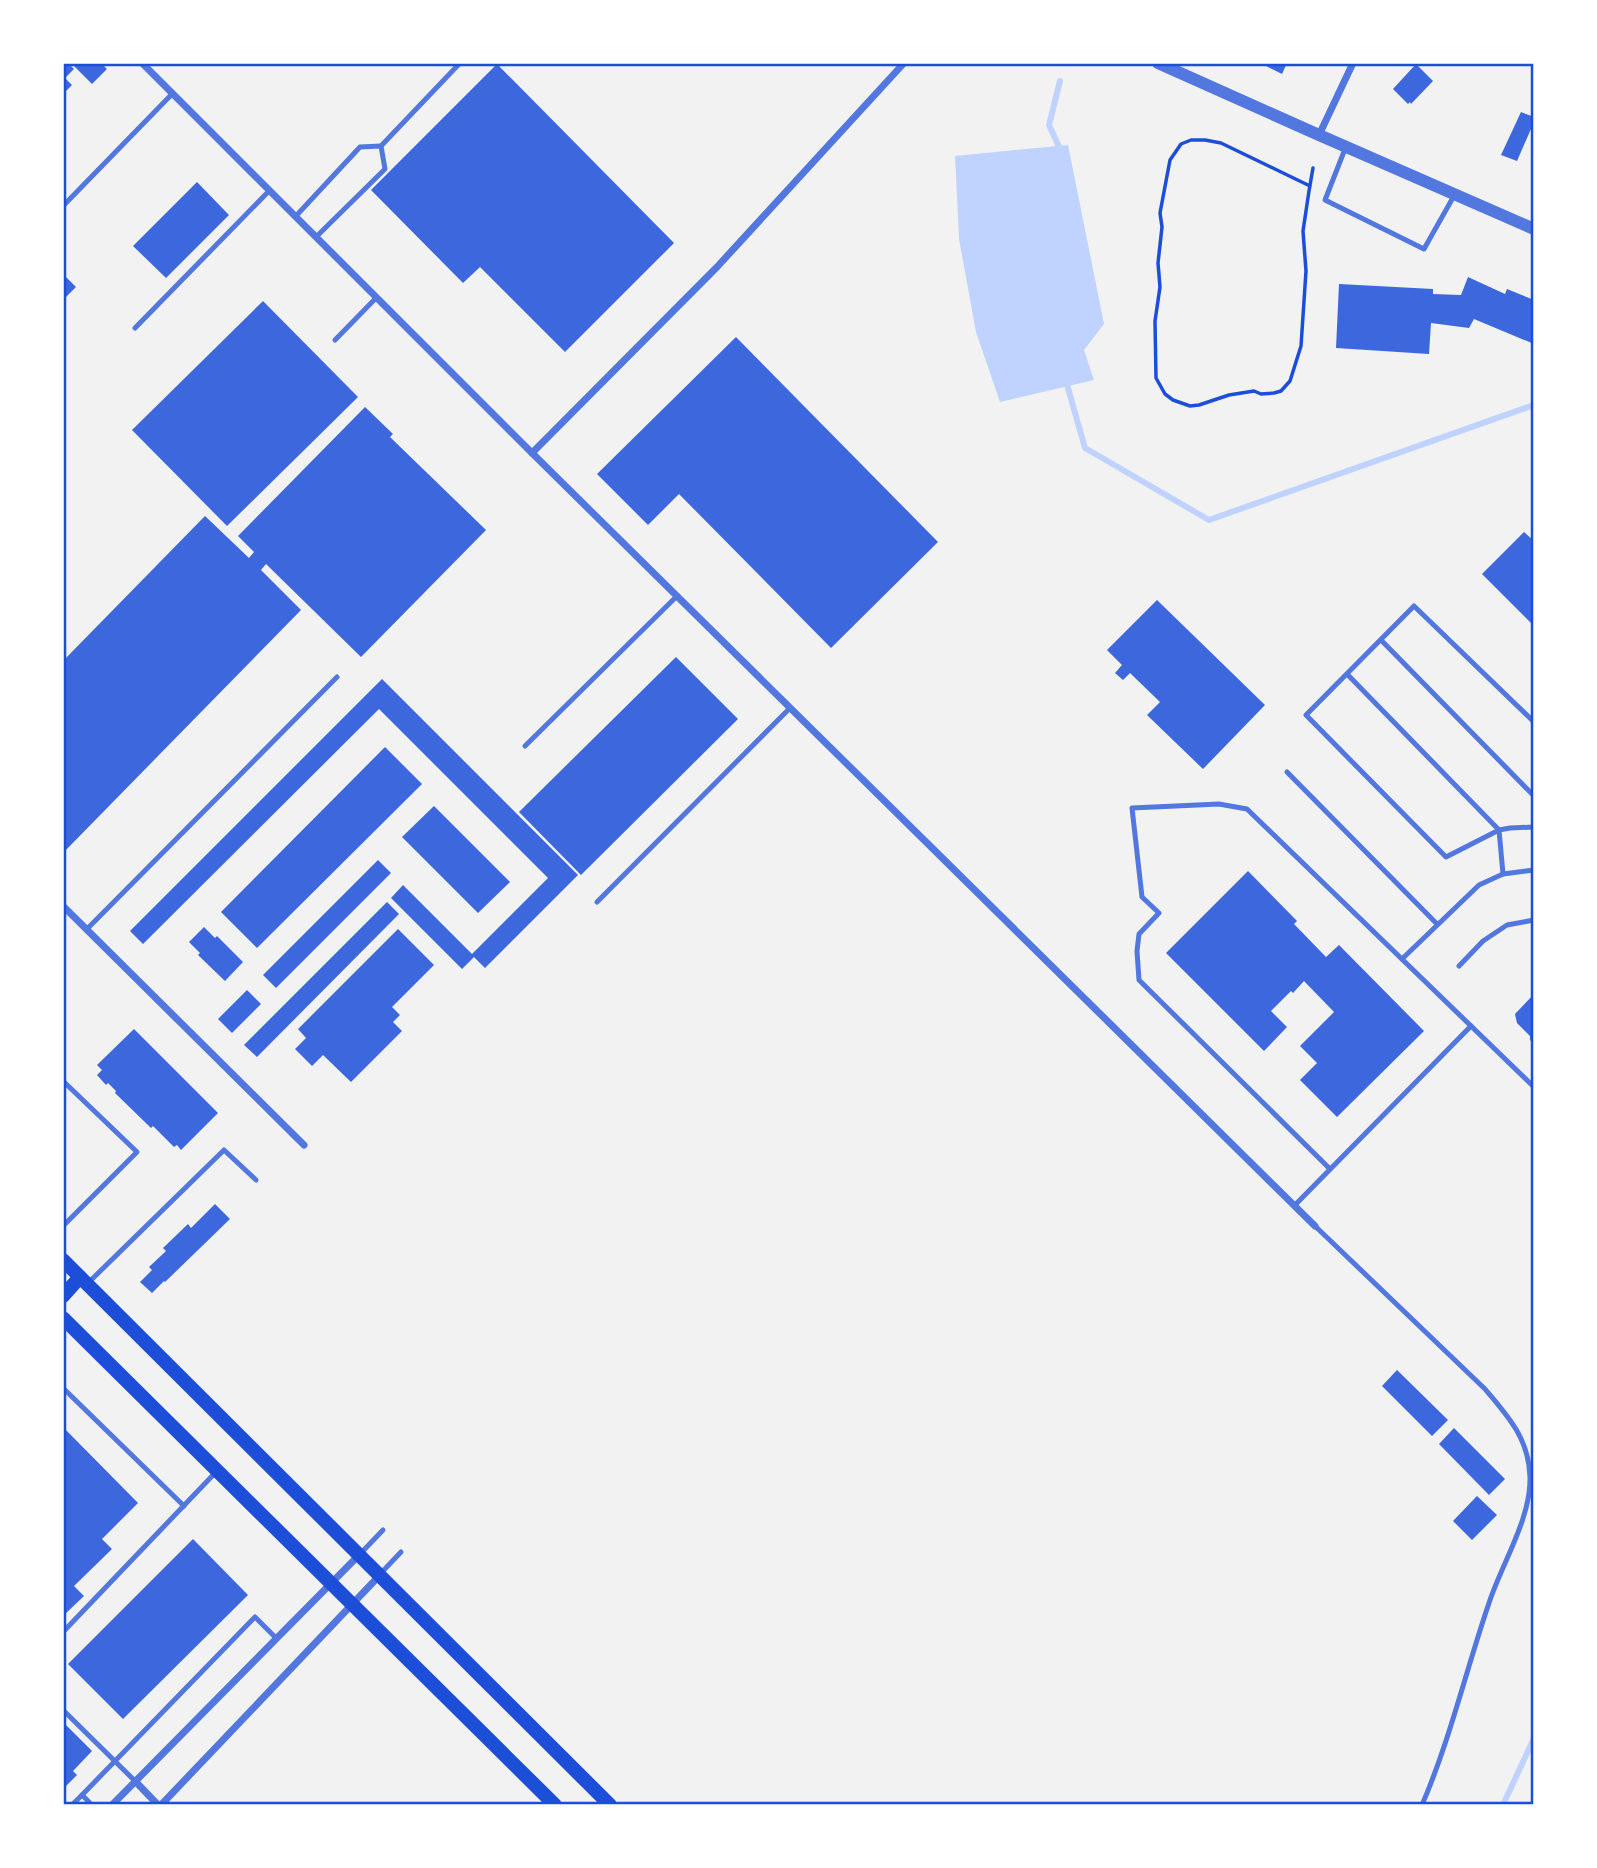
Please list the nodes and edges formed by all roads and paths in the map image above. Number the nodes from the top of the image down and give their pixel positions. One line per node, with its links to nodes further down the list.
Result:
1 (142, 63): 6 (street)
2 (460, 63): 8 (lane)
3 (904, 63): 21 (street)
4 (1158, 63): 7 (street)
5 (1353, 63): 7 (street)
6 (173, 93): 12 (street); 14 (lane)
7 (1319, 135): 9 (street)
8 (381, 146): 15 (lane); 17 (lane)
9 (1346, 147): 13 (street); 13 (lane)
10 (1313, 168): 11 (path)
11 (1310, 186): 11 (path)
12 (270, 191): 15 (street); 19 (lane)
13 (1455, 194): 16 (street)
14 (63, 206)
15 (295, 217): 17 (street)
16 (1534, 229)
17 (316, 237): 18 (street)
18 (376, 298): 20 (lane); 21 (street)
19 (135, 328)
20 (335, 340)
21 (531, 453): 22 (street)
22 (677, 596): 26 (street); 28 (lane)
23 (1381, 640): 24 (lane); 27 (lane); 30 (lane)
24 (1347, 674): 32 (lane); 32 (lane)
25 (337, 677): 39 (lane)
26 (790, 708): 35 (lane); 48 (street)
27 (1534, 722)
28 (524, 746)
29 (1287, 772): 38 (lane)
30 (1534, 796)
31 (1534, 827): 32 (lane)
32 (1499, 830): 34 (lane)
33 (1534, 870): 34 (lane)
34 (1503, 874): 38 (lane)
35 (597, 902)
36 (63, 906): 39 (street)
37 (1534, 920): 41 (lane)
38 (1437, 924): 40 (lane)
39 (87, 929): 45 (street)
40 (1402, 959): 42 (lane); 46 (lane)
41 (1459, 966)
42 (1471, 1026): 44 (lane); 46 (lane)
43 (63, 1081): 49 (lane)
44 (1534, 1087)
45 (307, 1148)
46 (1330, 1169): 48 (lane)
47 (256, 1180): 52 (lane)
48 (1295, 1205): 50 (street)
49 (63, 1226)
50 (1315, 1226): 76 (lane)
51 (63, 1260): 52 (main road)
52 (84, 1280): 53 (main road); 60 (main road)
53 (63, 1296)
54 (63, 1318): 56 (main road)
55 (63, 1388): 57 (lane)
56 (218, 1471): 57 (lane); 62 (main road)
57 (184, 1506): 64 (lane)
58 (383, 1530): 60 (lane)
59 (401, 1552): 61 (lane)
60 (359, 1555): 61 (main road); 62 (street)
61 (379, 1576): 63 (street); 75 (main road)
62 (331, 1583): 63 (main road); 65 (street)
63 (353, 1604): 73 (street); 74 (main road)
64 (63, 1632)
65 (276, 1638): 67 (lane); 68 (street)
66 (63, 1710): 67 (lane)
67 (115, 1761): 68 (lane); 69 (lane)
68 (135, 1781): 72 (street); 73 (street)
69 (82, 1795): 70 (lane); 71 (lane)
70 (72, 1805)
71 (92, 1805)
72 (111, 1805)
73 (160, 1805)
74 (554, 1805)
75 (610, 1805)
76 (1422, 1805)

